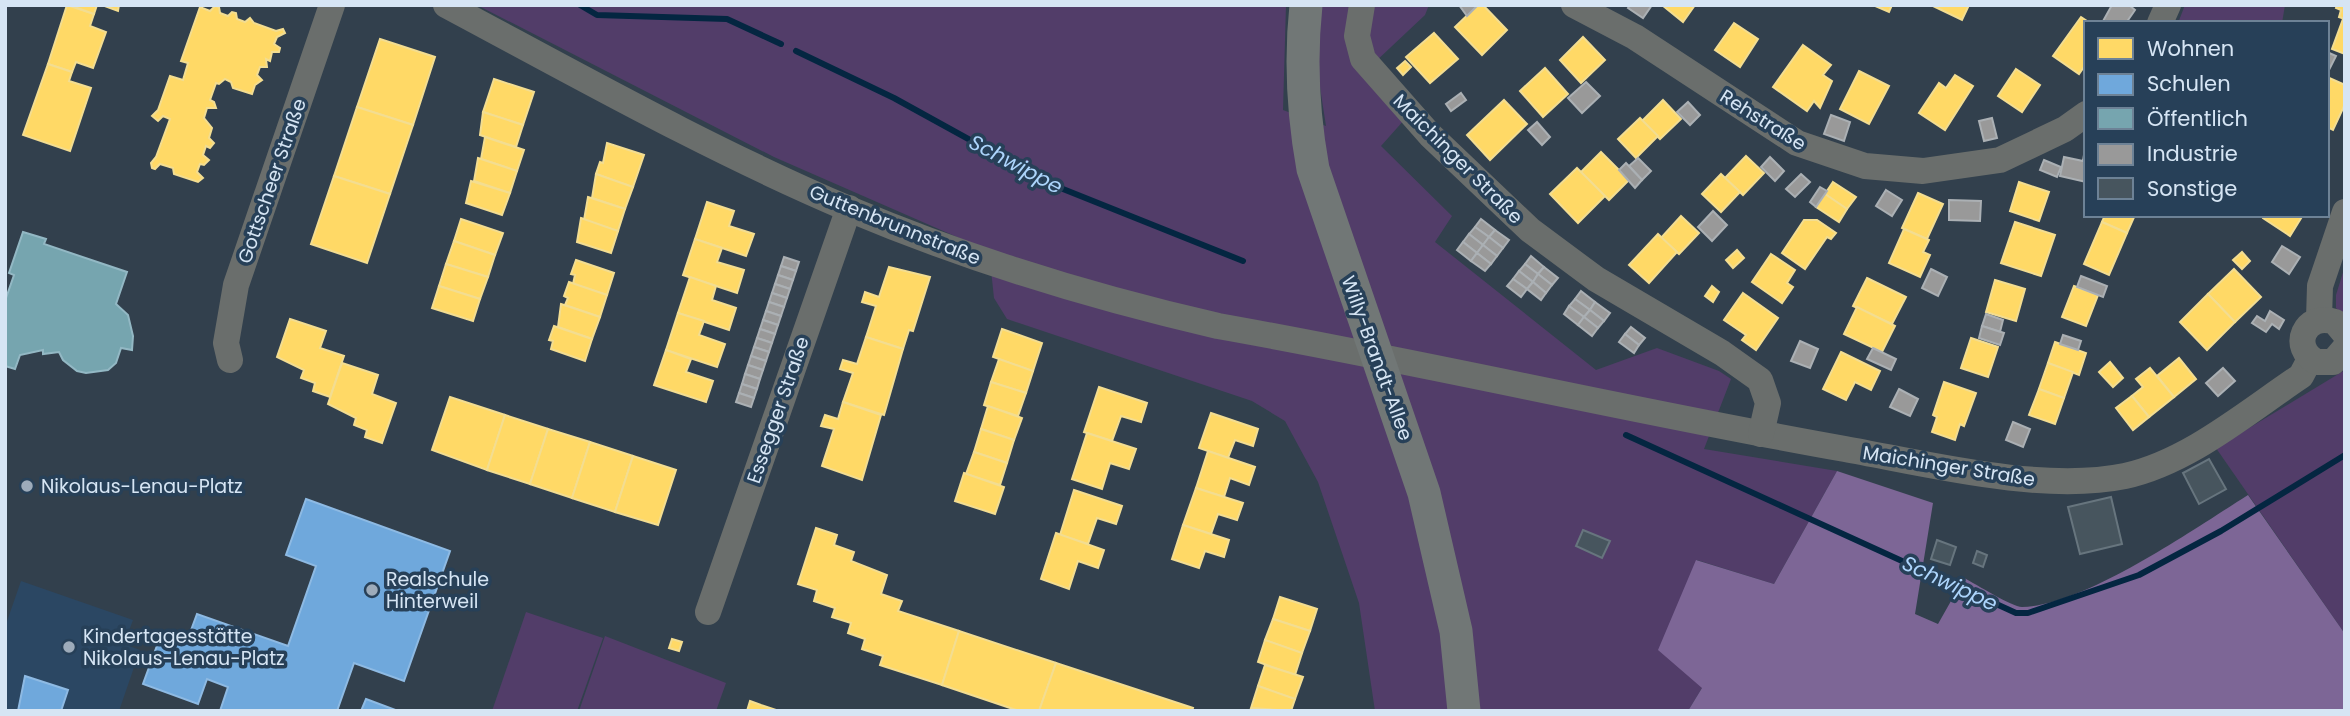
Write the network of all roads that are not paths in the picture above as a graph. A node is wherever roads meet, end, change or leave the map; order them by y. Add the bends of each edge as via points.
1 (332, 5) edge
2 (446, 5) edge
3 (1306, 5) edge
4 (1362, 5) edge
5 (1574, 5) edge
6 (2168, 5) edge
7 (2161, 21) edge
8 (2084, 115) edge
9 (849, 208) junction
10 (2345, 212) edge
11 (2319, 319) junction
12 (2345, 334) edge
13 (2345, 348) edge
14 (1377, 357) junction
15 (2310, 359) junction
16 (230, 360) dead end
17 (1761, 434) junction
18 (708, 612) dead end
19 (1464, 711) edge

1 - 16 street, Gottscheer Straße via 236,285 226,343
2 - 9 street, Guttenbrunnstraße via 712,146
3 - 14 main road, Willy-Brandt-Allee via 1302,75 1312,169
4 - 17 street, Maichinger Straße via 1357,36 1363,59 1430,135 1517,220 1596,279 1760,380 1768,403
5 - 8 street, Rehstraße via 1635,37 1797,143 1866,166 1923,171 2000,160
6 - 7 street
9 - 14 street, Guttenbrunnstraße via 984,261 1143,309
9 - 18 street, Essegger Straße
10 - 11 street via 2320,286
11 - 12 street via 2335,322
11 - 15 street via 2307,326 2301,340
13 - 15 street via 2333,362
14 - 17 street, Maichinger Straße
14 - 19 main road, Willy-Brandt-Allee via 1424,493 1456,631
15 - 17 street, Maichinger Straße via 2301,376 2180,455 2116,477 2025,480

